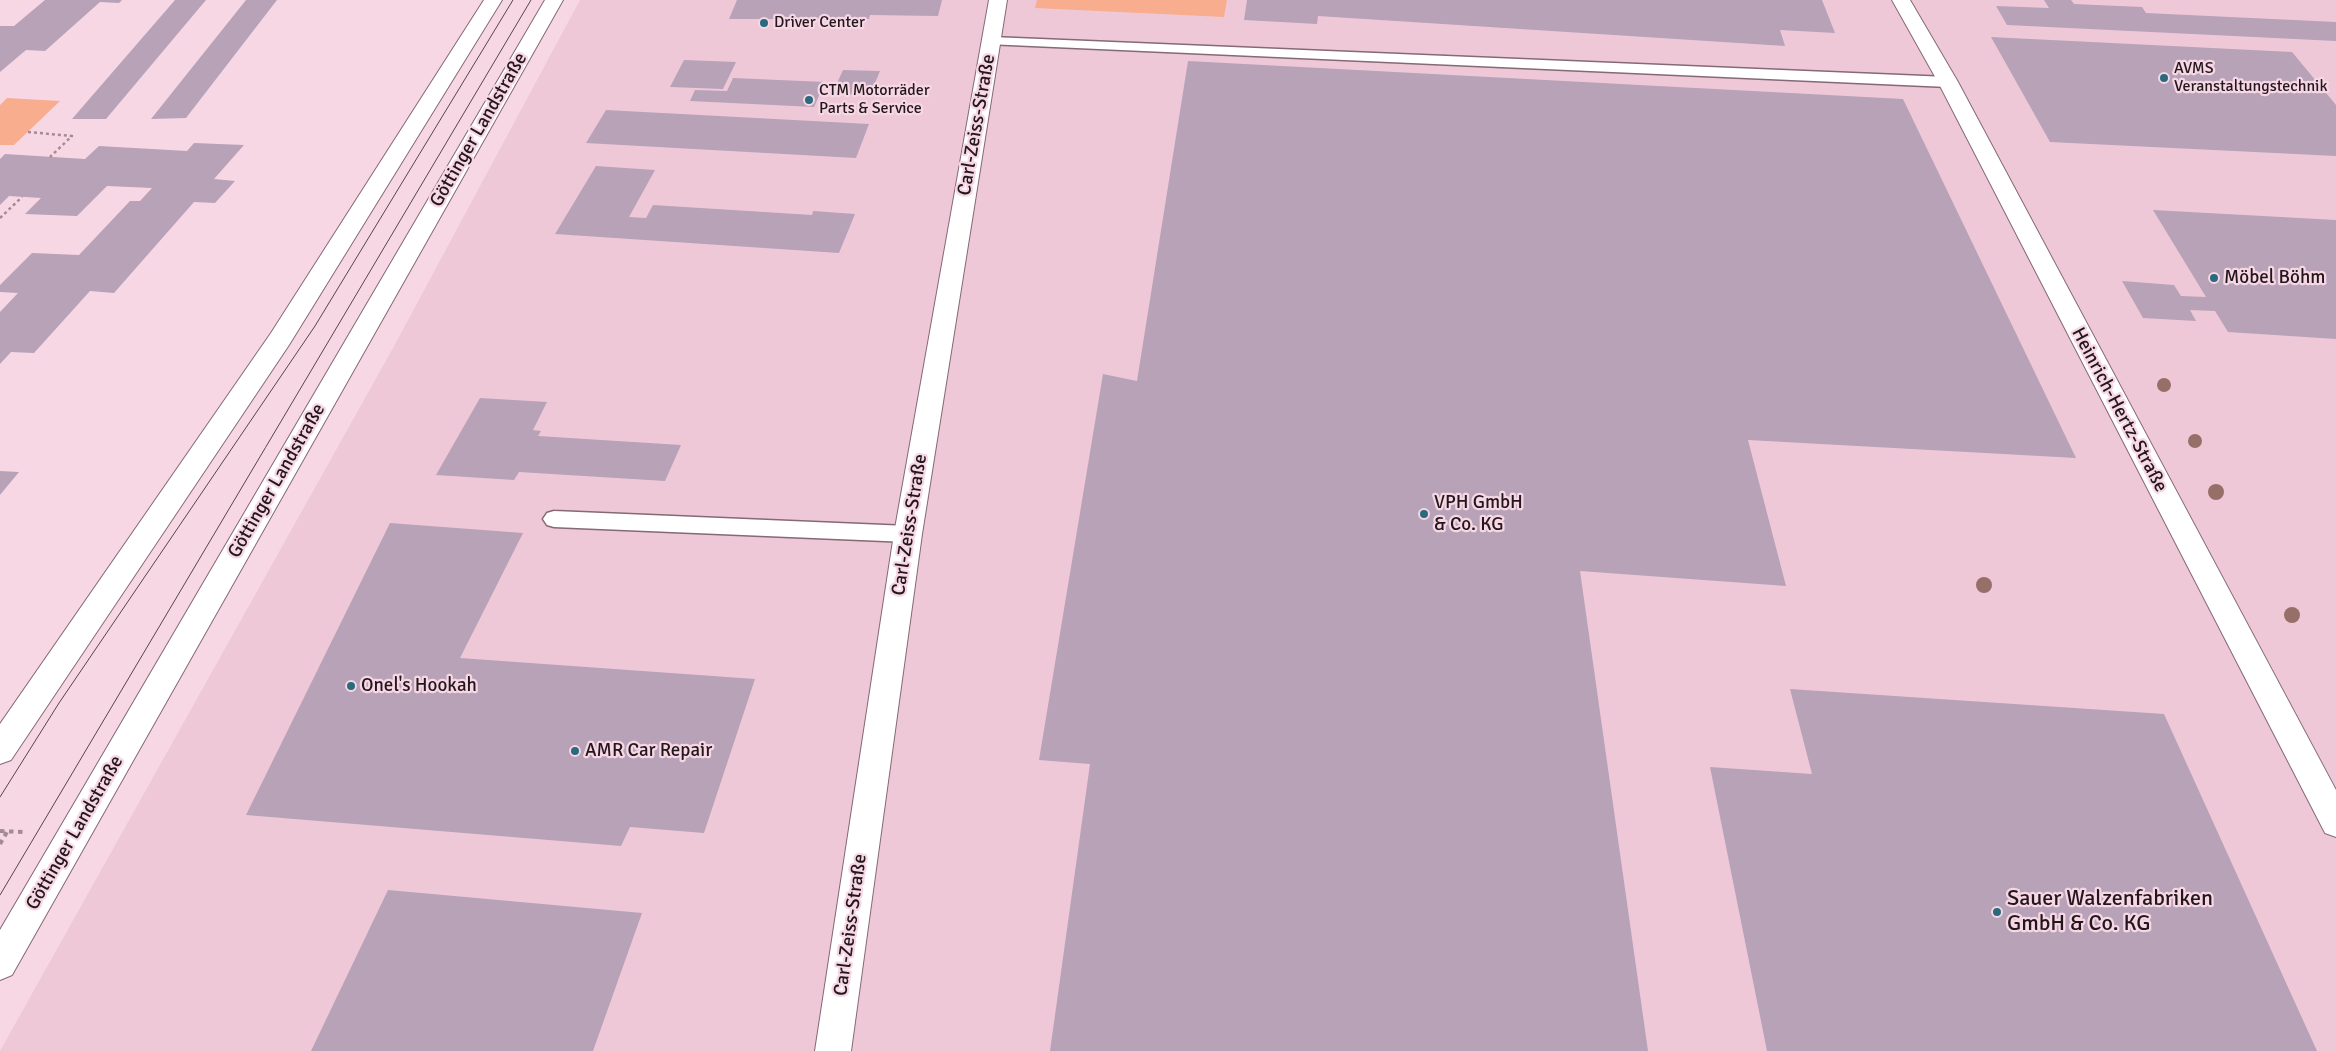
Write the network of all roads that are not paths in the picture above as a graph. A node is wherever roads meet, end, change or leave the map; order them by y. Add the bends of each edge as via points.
1 (493, 0) edge
2 (554, 0) edge
3 (998, 0) edge
4 (1901, 0) edge
5 (992, 41) junction
6 (1948, 82) junction
7 (554, 519) dead end
8 (908, 534) junction
9 (0, 750) edge
10 (2336, 822) edge
11 (0, 963) edge
12 (833, 1051) edge

1 - 9 street via 280,339
2 - 11 street, Göttinger Landstraße
3 - 5 street, Carl-Zeiss-Straße
4 - 6 street, Heinrich-Hertz-Straße
5 - 6 lane
5 - 8 street, Carl-Zeiss-Straße
6 - 10 street, Heinrich-Hertz-Straße
7 - 8 lane
8 - 12 street, Carl-Zeiss-Straße

